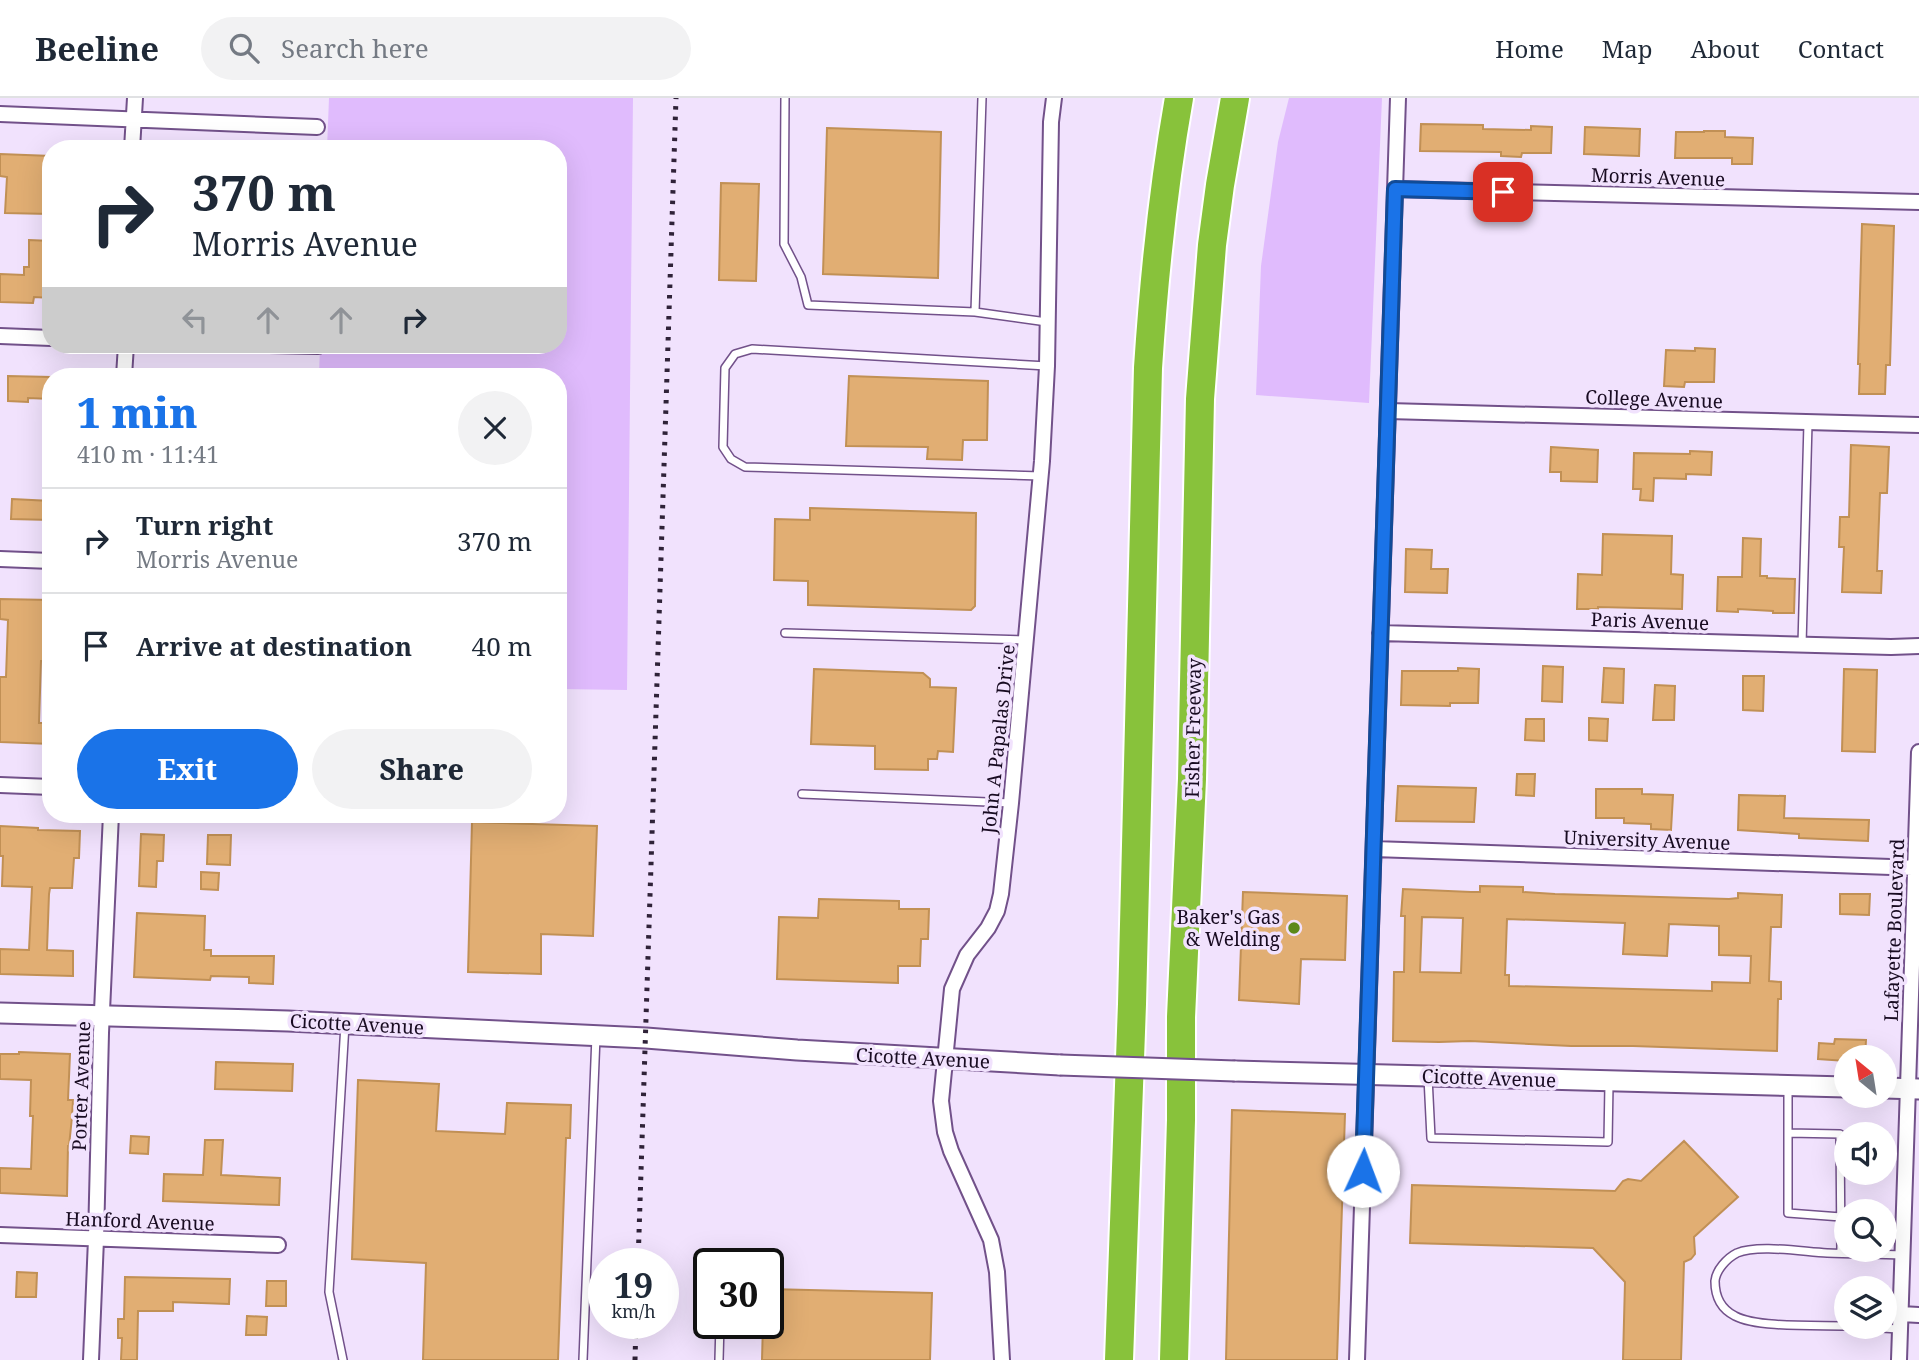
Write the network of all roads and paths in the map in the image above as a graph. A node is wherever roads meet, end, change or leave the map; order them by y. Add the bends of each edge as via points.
1 (135, 98) edge
2 (785, 98) edge
3 (982, 98) edge
4 (1054, 98) edge
5 (1179, 98) edge
6 (1235, 98) edge
7 (1398, 98) edge
8 (0, 114) edge
9 (134, 120) junction
10 (317, 127) dead end
11 (133, 140) edge
12 (1395, 189) junction
13 (1919, 202) edge
14 (975, 312) junction
15 (1048, 322) junction
16 (0, 336) edge
17 (42, 338) edge
18 (1047, 366) junction
19 (1388, 411) junction
20 (1808, 423) junction
21 (1919, 425) edge
22 (1041, 476) junction
23 (0, 559) edge
24 (42, 561) edge
25 (785, 633) dead end
26 (1380, 633) junction
27 (1027, 640) junction
28 (1802, 645) junction
29 (1919, 646) edge
30 (1919, 752) edge
31 (0, 785) edge
32 (42, 787) edge
33 (802, 794) dead end
34 (1012, 803) junction
35 (110, 823) edge
36 (1374, 849) junction
37 (1917, 868) edge
38 (0, 1013) edge
39 (102, 1015) junction
40 (345, 1024) junction
41 (597, 1035) junction
42 (945, 1059) junction
43 (1366, 1073) junction
44 (1428, 1076) junction
45 (1610, 1081) junction
46 (1788, 1086) junction
47 (1834, 1087) edge
48 (1914, 1089) edge
49 (1788, 1133) junction
50 (1841, 1199) edge
51 (1834, 1216) edge
52 (0, 1235) edge
53 (96, 1239) junction
54 (278, 1245) dead end
55 (1834, 1253) edge
56 (1897, 1255) edge
57 (1903, 1255) junction
58 (1919, 1315) edge
59 (1897, 1322) edge
60 (1901, 1322) junction
61 (1834, 1326) edge
62 (720, 1339) edge
63 (91, 1360) edge
64 (343, 1360) edge
65 (583, 1360) edge
66 (719, 1360) edge
67 (1002, 1360) edge
68 (1119, 1360) edge
69 (1174, 1360) edge
70 (1357, 1360) edge
71 (1899, 1360) edge

1 - 9 street
2 - 14 lane via 784,244 801,277 808,304
3 - 14 lane
4 - 15 street, John A Papalas Drive
5 - 68 highway via 1164,188 1148,368
6 - 69 highway, Fisher Freeway via 1212,245 1200,399
7 - 12 street
8 - 9 street
9 - 10 street
9 - 11 street
12 - 13 street, Morris Avenue
12 - 19 street
14 - 15 lane
15 - 18 street, John A Papalas Drive
16 - 17 street
18 - 22 street, John A Papalas Drive
18 - 22 lane via 752,349 735,354 725,368 723,447 745,467
19 - 20 street, College Avenue
19 - 26 street
20 - 21 street, College Avenue
20 - 28 lane
22 - 27 street, John A Papalas Drive
23 - 24 street
25 - 27 lane
26 - 28 street, Paris Avenue
26 - 36 street
27 - 34 street, John A Papalas Drive
28 - 29 street, Paris Avenue
30 - 37 street, Lafayette Boulevard
31 - 32 street
33 - 34 lane
34 - 42 street, John A Papalas Drive via 997,911 952,989
35 - 39 street, Porter Avenue
36 - 37 street, University Avenue
36 - 43 street
37 - 48 street, Lafayette Boulevard
38 - 39 street, Cicotte Avenue
39 - 40 street, Cicotte Avenue
39 - 53 street, Porter Avenue
40 - 41 street, Cicotte Avenue
40 - 64 lane via 329,1292
41 - 42 street, Cicotte Avenue
41 - 65 lane
42 - 43 street, Cicotte Avenue, bridge
42 - 67 street, John A Papalas Drive via 944,1132 991,1240
43 - 44 street, Cicotte Avenue
43 - 70 street
44 - 45 street, Cicotte Avenue
44 - 45 lane via 1432,1138 1608,1142
45 - 46 street, Cicotte Avenue
46 - 47 street, Cicotte Avenue
46 - 49 lane
48 - 57 street, Lafayette Boulevard
49 - 50 lane via 1840,1134
49 - 51 lane via 1788,1213
52 - 53 street, Hanford Avenue
53 - 54 street, Hanford Avenue
53 - 63 street, Porter Avenue
55 - 61 lane via 1754,1248 1736,1254 1715,1275 1720,1304 1734,1316 1756,1323
56 - 57 lane
57 - 60 street, Lafayette Boulevard
58 - 60 street
59 - 60 lane
60 - 71 street, Lafayette Boulevard
62 - 66 lane

